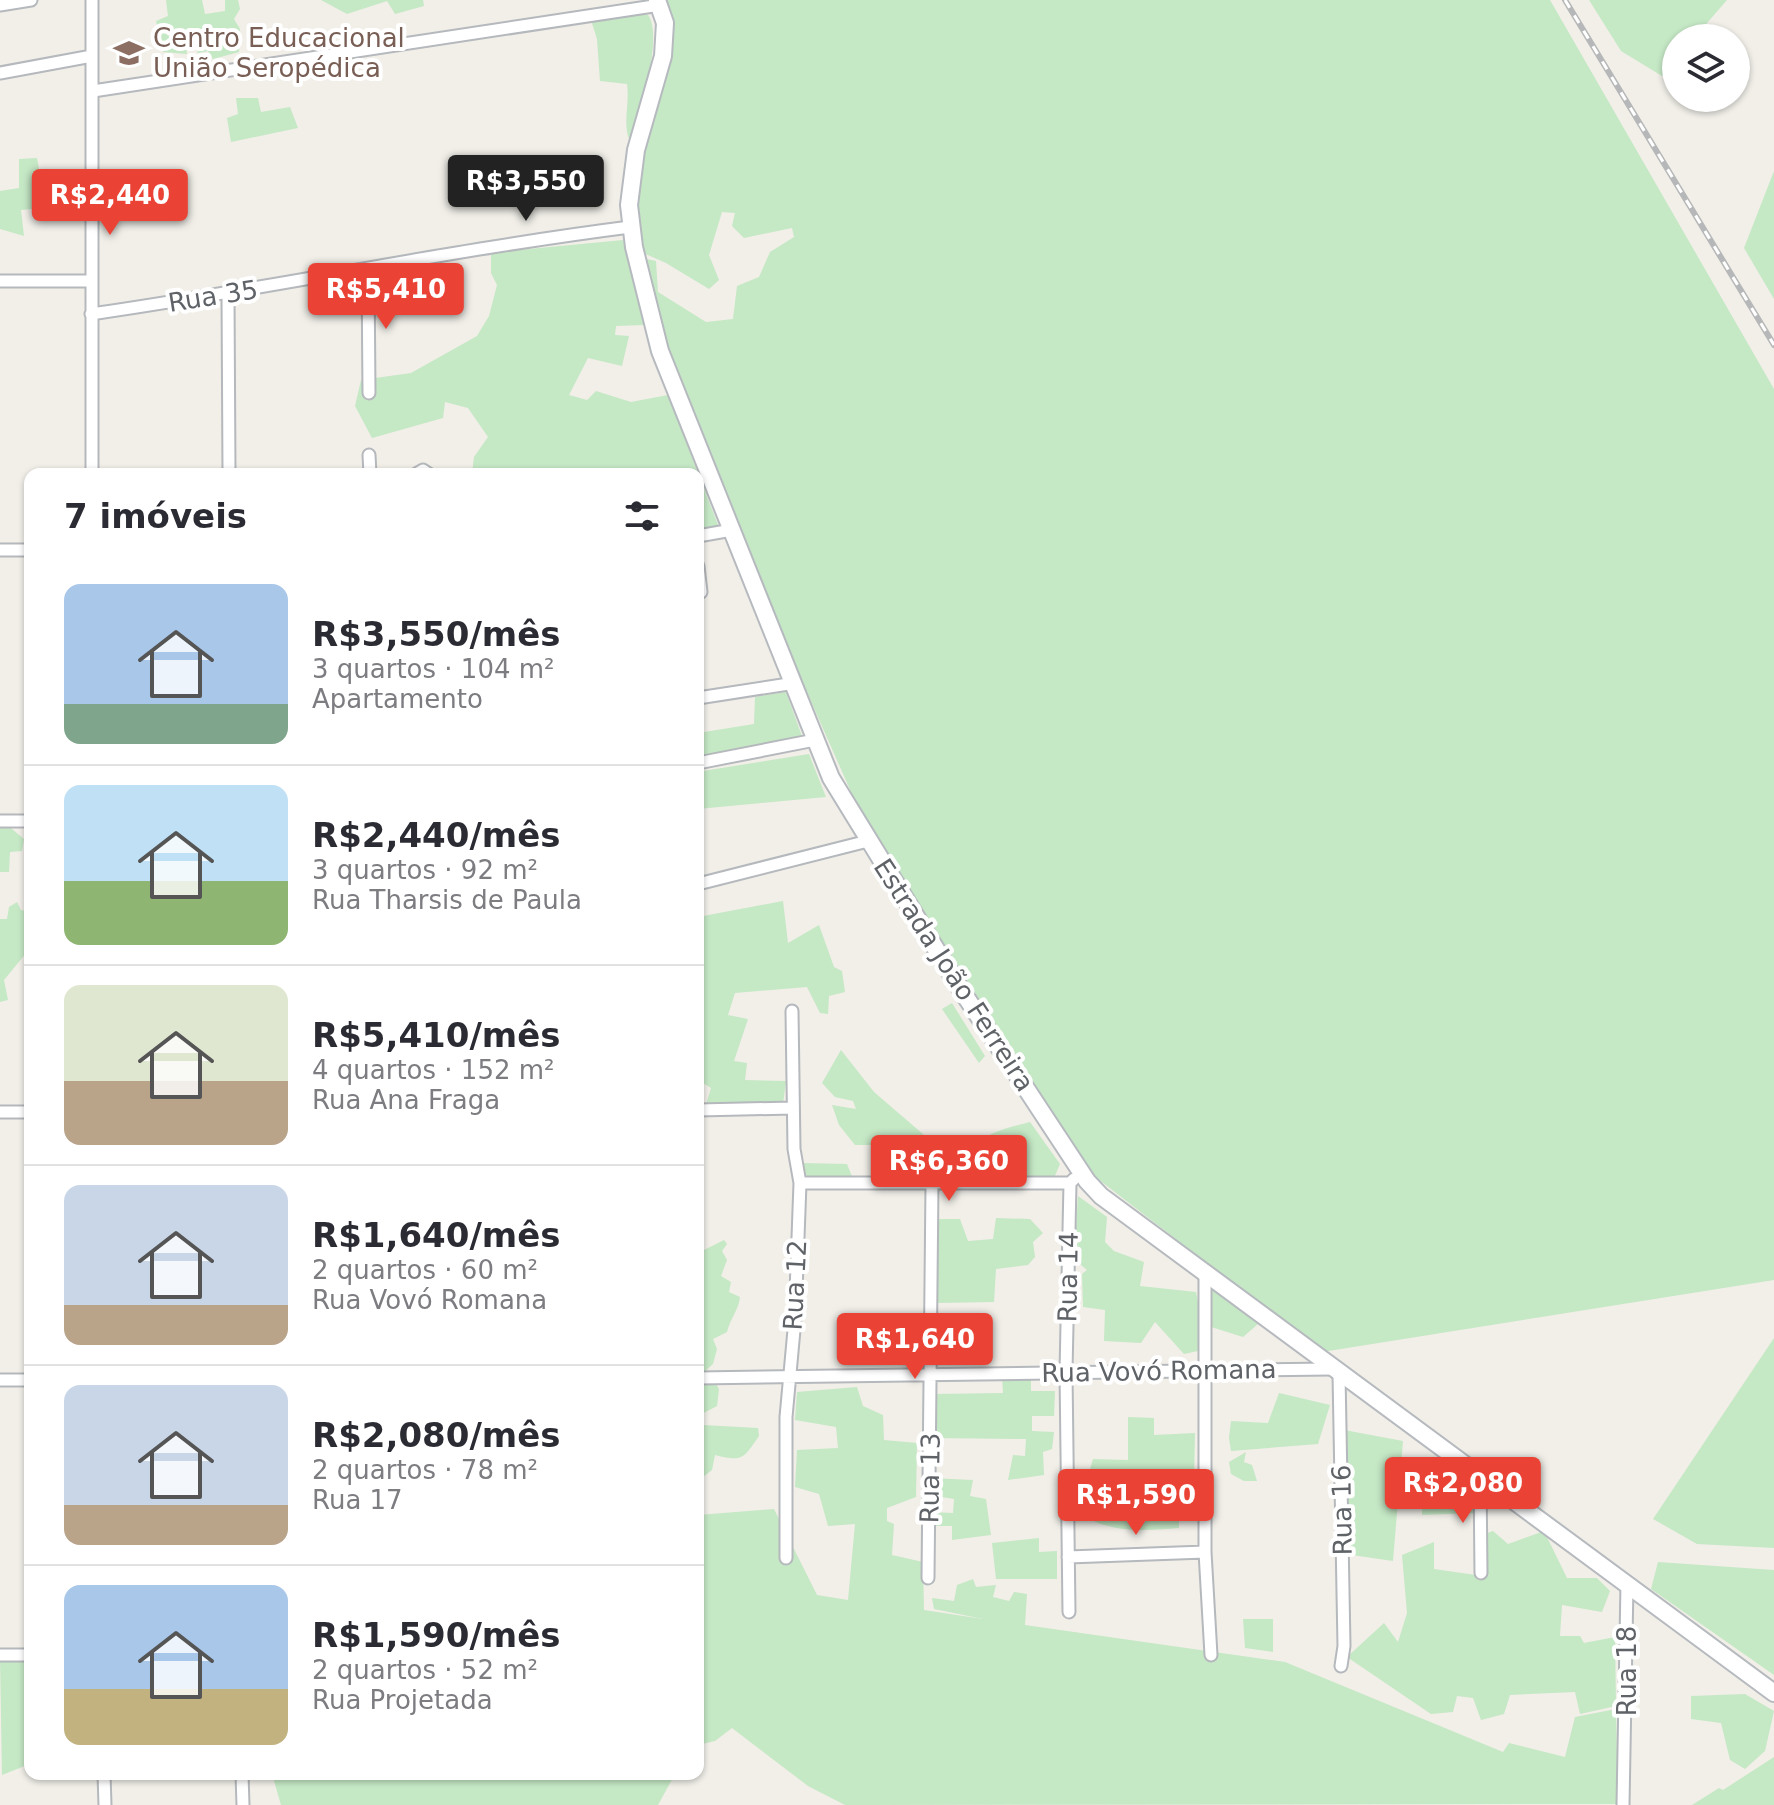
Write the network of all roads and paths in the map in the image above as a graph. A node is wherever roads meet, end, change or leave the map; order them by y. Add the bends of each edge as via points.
1 (31, 0) edge
2 (92, 0) edge
3 (658, 3) edge
4 (0, 5) edge
5 (92, 56) junction
6 (0, 73) edge
7 (93, 91) junction
8 (630, 227) junction
9 (368, 270) junction
10 (0, 281) edge
11 (90, 281) junction
12 (228, 294) junction
13 (91, 314) junction
14 (369, 393) dead end
15 (369, 455) dead end
16 (92, 468) edge
17 (229, 468) edge
18 (370, 468) edge
19 (732, 530) junction
20 (704, 535) edge
21 (0, 550) edge
22 (24, 550) edge
23 (795, 683) junction
24 (704, 697) edge
25 (815, 740) junction
26 (704, 762) edge
27 (0, 821) edge
28 (24, 821) edge
29 (868, 841) junction
30 (704, 882) edge
31 (792, 1011) dead end
32 (792, 1108) junction
33 (704, 1110) edge
34 (0, 1112) edge
35 (24, 1112) edge
36 (1076, 1178) junction
37 (800, 1183) junction
38 (932, 1185) junction
39 (1205, 1273) junction
40 (1204, 1371) junction
41 (1335, 1371) junction
42 (1066, 1372) junction
43 (932, 1375) junction
44 (704, 1378) edge
45 (788, 1379) junction
46 (0, 1380) edge
47 (24, 1380) edge
48 (1480, 1476) junction
49 (1205, 1552) junction
50 (1068, 1557) junction
51 (786, 1558) dead end
52 (1481, 1573) dead end
53 (928, 1578) dead end
54 (1627, 1584) junction
55 (1069, 1612) dead end
56 (0, 1655) edge
57 (24, 1655) edge
58 (1211, 1655) dead end
59 (1341, 1666) dead end
60 (1774, 1693) edge
61 (104, 1780) edge
62 (242, 1780) edge
63 (105, 1805) edge
64 (243, 1805) edge
65 (1623, 1805) edge

1 - 4 street
2 - 5 street
3 - 7 street
3 - 8 street, Estrada João Ferreira via 665,23 664,49 633,167
5 - 6 street
5 - 7 street
7 - 11 street
8 - 9 street, Rua 35
8 - 19 street, Estrada João Ferreira via 660,351
9 - 12 street, Rua 35
9 - 14 street
10 - 11 street
11 - 13 street
12 - 13 street, Rua 35
12 - 17 street
13 - 16 street
15 - 18 street
19 - 20 street
19 - 23 street, Estrada João Ferreira
21 - 22 street
23 - 24 street
23 - 25 street, Estrada João Ferreira
25 - 26 street
25 - 29 street, Estrada João Ferreira
27 - 28 street
29 - 30 street
29 - 36 street, Estrada João Ferreira
31 - 32 street, Rua 12
32 - 33 street
32 - 37 street, Rua 12
34 - 35 street
36 - 38 street
36 - 39 street, Estrada João Ferreira
36 - 42 street, Rua 14
37 - 38 street
37 - 45 street, Rua 12
38 - 43 street, Rua 13
39 - 40 street
39 - 41 street, Estrada João Ferreira
40 - 41 street, Rua Vovó Romana
40 - 42 street, Rua Vovó Romana
40 - 49 street
41 - 48 street, Estrada João Ferreira
41 - 59 street, Rua 16
42 - 43 street, Rua Vovó Romana
42 - 50 street, Rua 14
43 - 45 street, Rua Vovó Romana
43 - 53 street, Rua 13
44 - 45 street, Rua Vovó Romana
45 - 51 street, Rua 12
46 - 47 street
48 - 52 street
48 - 54 street, Estrada João Ferreira
49 - 50 street
49 - 58 street
50 - 55 street, Rua 14
54 - 60 street, Estrada João Ferreira
54 - 65 street, Rua 18
56 - 57 street
61 - 63 street
62 - 64 street

